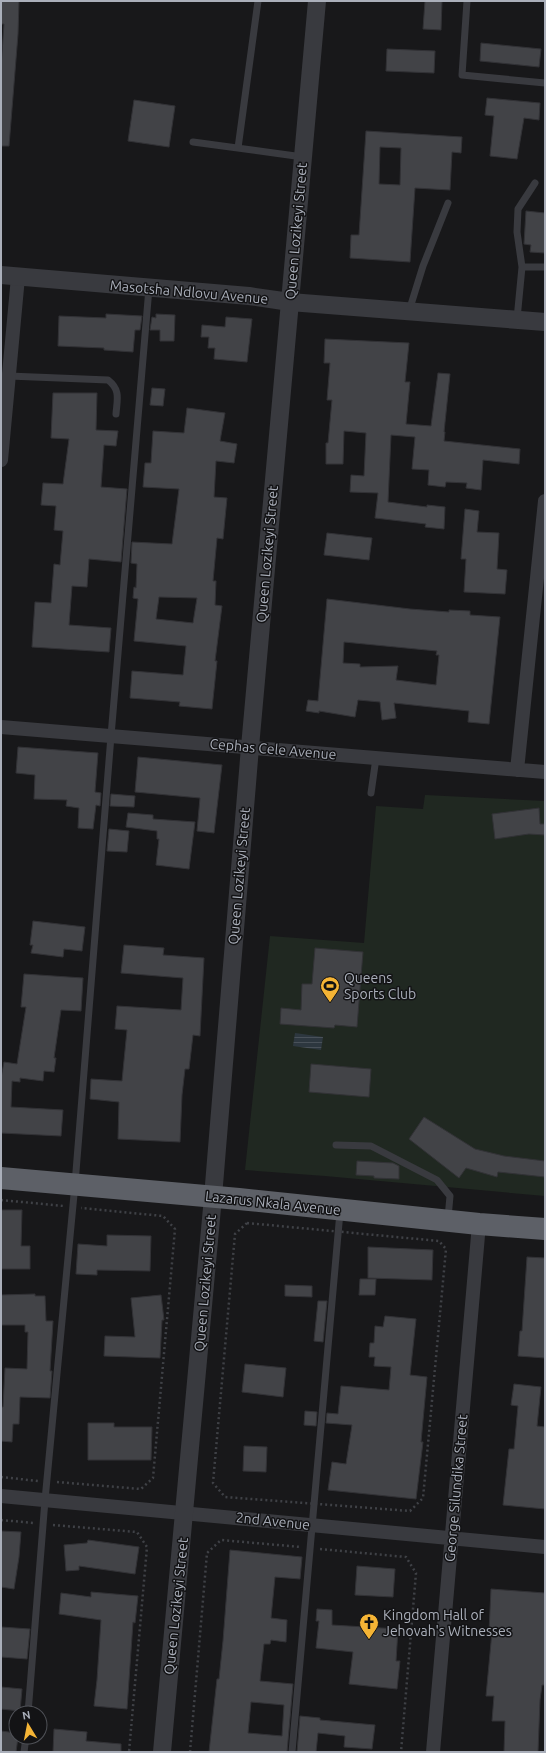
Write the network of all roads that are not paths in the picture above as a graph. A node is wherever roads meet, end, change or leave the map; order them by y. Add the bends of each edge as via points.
1 (258, 1) edge
2 (317, 1) edge
3 (467, 1) edge
4 (545, 83) edge
5 (192, 142) dead end
6 (238, 148) junction
7 (303, 156) junction
8 (535, 183) dead end
9 (448, 203) dead end
10 (522, 267) junction
11 (545, 267) edge
12 (10, 276) edge
13 (149, 288) junction
14 (290, 302) junction
15 (408, 311) junction
16 (516, 320) junction
17 (545, 322) edge
18 (9, 376) junction
19 (116, 414) dead end
20 (1, 460) edge
21 (545, 502) edge
22 (1, 727) edge
23 (111, 736) junction
24 (250, 747) junction
25 (376, 758) junction
26 (517, 770) junction
27 (545, 772) edge
28 (371, 793) dead end
29 (336, 1144) dead end
30 (1, 1178) edge
31 (76, 1184) junction
32 (213, 1197) junction
33 (341, 1210) junction
34 (447, 1221) junction
35 (479, 1224) junction
36 (545, 1229) edge
37 (1, 1496) edge
38 (45, 1500) junction
39 (185, 1512) junction
40 (313, 1524) junction
41 (452, 1538) junction
42 (545, 1547) edge
43 (29, 1705) edge
44 (162, 1752) edge
45 (292, 1752) edge
46 (433, 1752) edge

1 - 6 lane
2 - 7 street, Queen Lozikeyi Street
3 - 4 lane via 462,75
5 - 6 lane
6 - 7 lane
7 - 14 street, Queen Lozikeyi Street
8 - 10 lane via 518,209 517,232
9 - 15 lane
10 - 11 lane
10 - 16 lane
12 - 13 street, Masotsha Ndlovu Avenue
12 - 18 street
13 - 14 street, Masotsha Ndlovu Avenue
13 - 23 lane
14 - 15 street, Masotsha Ndlovu Avenue
14 - 24 street, Queen Lozikeyi Street
15 - 16 street, Masotsha Ndlovu Avenue
16 - 17 street, Masotsha Ndlovu Avenue
18 - 19 lane via 108,380 118,390
18 - 20 street
21 - 26 street
22 - 23 street, Cephas Cele Avenue
23 - 24 street, Cephas Cele Avenue
23 - 31 lane
24 - 25 street, Cephas Cele Avenue
24 - 32 street, Queen Lozikeyi Street
25 - 26 street, Cephas Cele Avenue
25 - 28 lane
26 - 27 street, Cephas Cele Avenue
29 - 34 lane via 371,1146 437,1180 450,1196
30 - 31 highway, Lazarus Nkala Avenue
31 - 32 highway, Lazarus Nkala Avenue
31 - 38 lane
32 - 33 highway, Lazarus Nkala Avenue
32 - 39 street, Queen Lozikeyi Street
33 - 34 highway, Lazarus Nkala Avenue
33 - 40 lane
34 - 35 highway, Lazarus Nkala Avenue
35 - 36 highway, Lazarus Nkala Avenue
35 - 41 street, George Silundika Street
37 - 38 street, 2nd Avenue
38 - 39 street, 2nd Avenue
38 - 43 lane
39 - 40 street, 2nd Avenue
39 - 44 street, Queen Lozikeyi Street
40 - 41 street, 2nd Avenue
40 - 45 lane
41 - 42 street, 2nd Avenue
41 - 46 street, George Silundika Street

